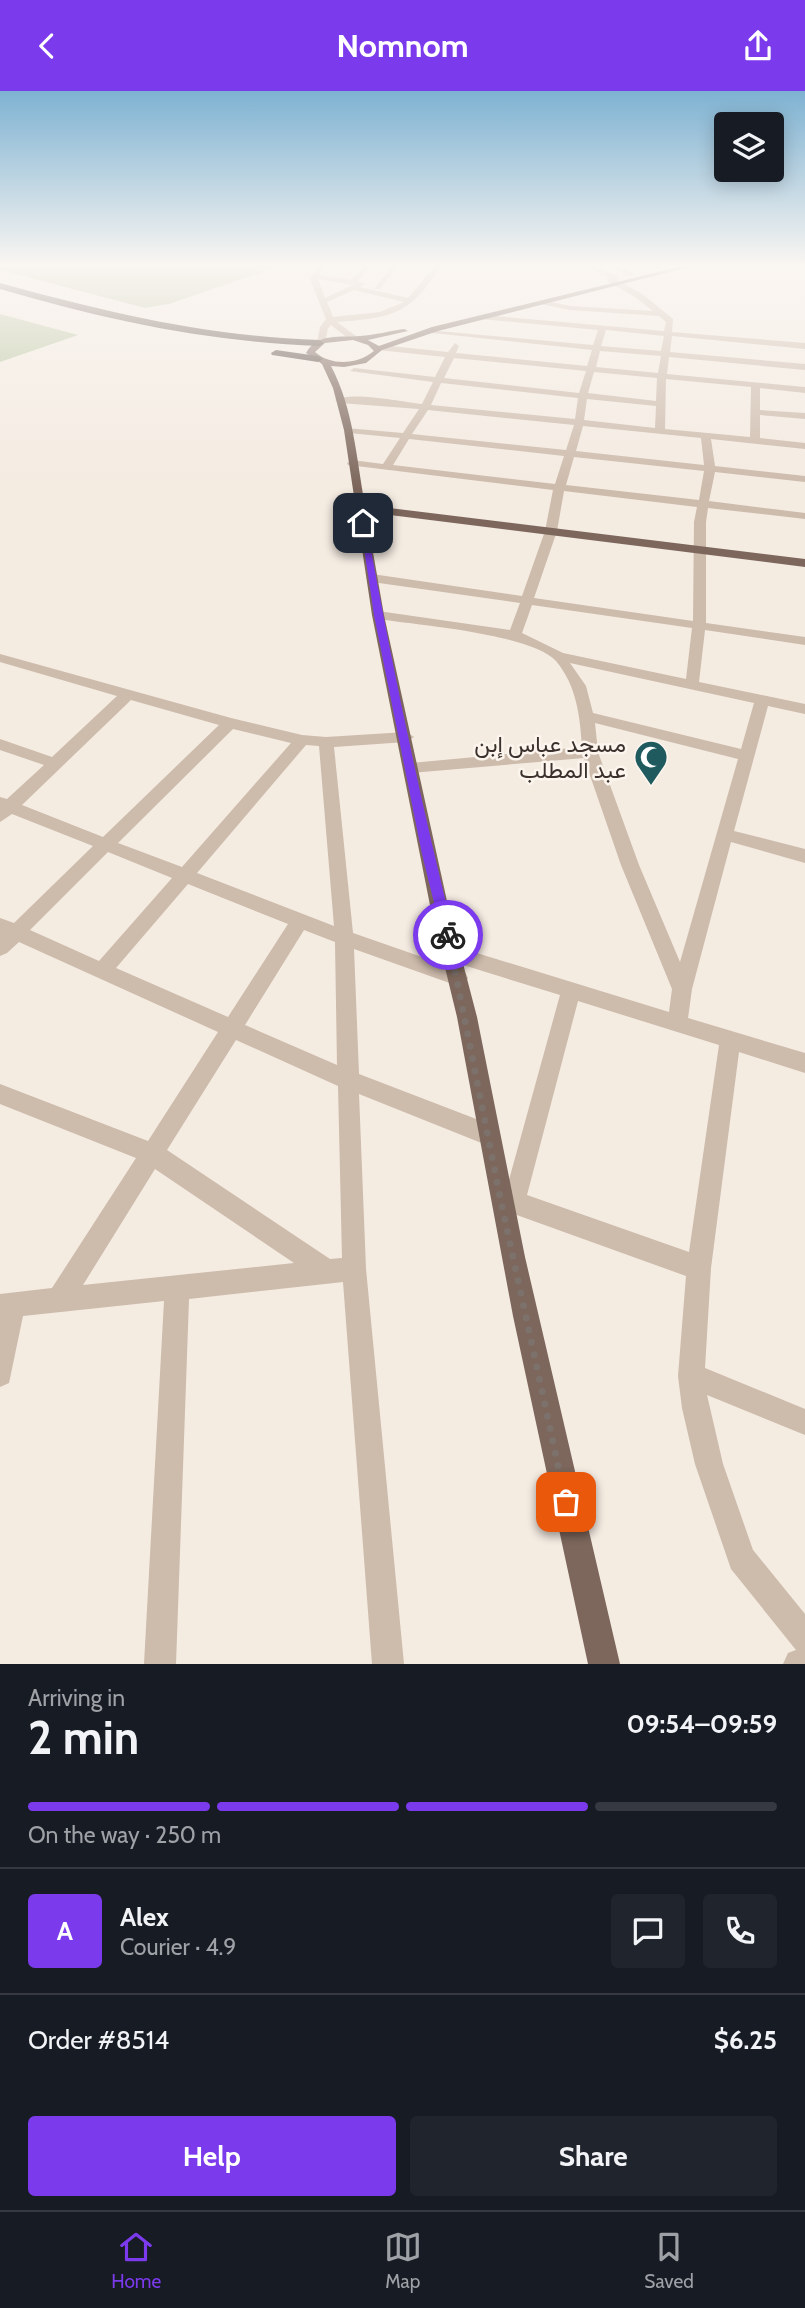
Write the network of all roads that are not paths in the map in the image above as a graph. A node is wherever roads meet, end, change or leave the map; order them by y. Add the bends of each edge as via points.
1 (183, 339) edge
2 (238, 339) edge
3 (350, 339) edge
4 (357, 339) edge
5 (405, 339) edge
6 (455, 339) edge
7 (510, 339) edge
8 (599, 339) edge
9 (667, 339) edge
10 (723, 339) edge
11 (320, 342) junction
12 (805, 346) edge
13 (380, 348) junction
14 (596, 348) junction
15 (665, 354) junction
16 (452, 356) junction
17 (321, 361) junction
18 (363, 361) junction
19 (388, 362) junction
20 (805, 367) edge
21 (591, 369) junction
22 (354, 371) junction
23 (662, 375) junction
24 (438, 380) junction
25 (373, 383) dead end
26 (756, 385) junction
27 (805, 390) edge
28 (351, 395) junction
29 (583, 395) junction
30 (660, 404) junction
31 (425, 407) junction
32 (756, 412) junction
33 (805, 416) edge
34 (579, 424) junction
35 (349, 430) junction
36 (660, 432) junction
37 (407, 436) junction
38 (706, 437) junction
39 (755, 441) junction
40 (805, 446) edge
41 (569, 453) junction
42 (352, 463) junction
43 (386, 467) junction
44 (710, 470) junction
45 (805, 479) edge
46 (559, 489) junction
47 (704, 503) junction
48 (360, 508) junction
49 (805, 516) edge
50 (551, 531) junction
51 (698, 549) junction
52 (805, 563) edge
53 (372, 578) junction
54 (526, 599) junction
55 (378, 615) junction
56 (699, 625) junction
57 (515, 635) junction
58 (805, 641) edge
59 (559, 656) junction
60 (0, 658) edge
61 (692, 685) junction
62 (129, 693) junction
63 (762, 700) junction
64 (805, 709) edge
65 (587, 716) junction
66 (229, 723) junction
67 (406, 737) junction
68 (302, 740) junction
69 (326, 742) junction
70 (0, 744) edge
71 (590, 751) junction
72 (746, 755) junction
73 (56, 764) junction
74 (411, 768) junction
75 (3, 808) edge
76 (724, 834) junction
77 (106, 843) junction
78 (805, 856) edge
79 (184, 874) junction
80 (300, 921) junction
81 (8, 929) edge
82 (344, 938) junction
83 (0, 948) edge
84 (454, 954) junction
85 (103, 970) junction
86 (458, 978) junction
87 (682, 989) junction
88 (571, 991) junction
89 (677, 1021) junction
90 (233, 1028) junction
91 (730, 1039) junction
92 (805, 1063) edge
93 (348, 1080) junction
94 (1, 1096) edge
95 (489, 1135) junction
96 (151, 1153) junction
97 (507, 1199) junction
98 (699, 1268) junction
99 (354, 1269) junction
100 (325, 1270) junction
101 (177, 1286) junction
102 (59, 1300) junction
103 (6, 1305) edge
104 (0, 1374) edge
105 (691, 1376) junction
106 (805, 1422) edge
107 (805, 1638) edge
108 (805, 1663) edge
109 (160, 1664) edge
110 (388, 1664) edge
111 (604, 1664) edge
112 (799, 1664) edge

1 - 17 highway
2 - 11 highway
3 - 11 main road
4 - 13 main road
5 - 13 main road
6 - 16 street
7 - 14 street
8 - 14 street
9 - 15 street
10 - 12 street
11 - 17 main road via 310,353
13 - 18 main road via 376,356
13 - 19 street
14 - 15 street
14 - 21 street
15 - 20 street
15 - 23 street
16 - 19 street
16 - 21 street
16 - 24 street
17 - 18 main road
17 - 28 main road
18 - 22 main road
19 - 22 street
19 - 24 street
19 - 25 street
21 - 23 street
21 - 29 street
22 - 28 main road
23 - 26 street
23 - 30 street
24 - 29 street
24 - 31 street
26 - 27 street
26 - 32 street
28 - 31 street
28 - 35 main road
29 - 30 street
29 - 34 street
30 - 36 street
31 - 34 street
31 - 37 street
32 - 33 street
32 - 39 street
34 - 36 street
34 - 41 street
35 - 37 street
35 - 42 main road
36 - 38 street
37 - 41 street
37 - 43 street
38 - 39 street
38 - 44 street
39 - 40 street
41 - 44 street
41 - 46 street
42 - 43 street
42 - 48 main road
43 - 46 street
44 - 45 street
44 - 47 street
46 - 47 street
46 - 50 street
47 - 49 street
47 - 51 street
48 - 50 main road
48 - 53 main road
50 - 51 main road
50 - 54 street
51 - 52 main road
51 - 56 street
53 - 54 street
53 - 55 main road
54 - 56 street
54 - 57 street
55 - 57 street
55 - 67 main road
56 - 58 street
56 - 61 street
57 - 59 street
59 - 61 street
59 - 65 street via 579,687
60 - 62 street
61 - 63 street
62 - 66 street
62 - 73 street
63 - 64 street
63 - 72 street
65 - 71 street
65 - 72 street
66 - 68 street
66 - 77 street
67 - 69 street
67 - 74 main road
68 - 69 street
68 - 79 street
69 - 82 street
70 - 73 street
71 - 74 street
71 - 87 street via 630,865
72 - 76 street
73 - 75 street
74 - 84 main road via 440,910
75 - 77 street
76 - 78 street
76 - 87 street
77 - 79 street
77 - 81 street
79 - 80 street
79 - 85 street
80 - 82 street
80 - 90 street
81 - 83 street
81 - 85 street
82 - 86 street
82 - 93 street
84 - 86 main road
84 - 88 street
85 - 90 street
86 - 95 main road
87 - 89 street
88 - 89 street
88 - 97 street
89 - 91 street
90 - 93 street
90 - 96 street
91 - 92 street
91 - 98 street
93 - 95 street
93 - 99 street
94 - 96 street
95 - 97 main road
96 - 100 street
96 - 102 street
97 - 98 street
97 - 111 main road via 554,1448
98 - 105 street
99 - 100 street
99 - 110 street
100 - 101 street
101 - 102 street
101 - 109 street
102 - 103 street
103 - 104 street
105 - 106 street
105 - 107 street via 709,1464 741,1559
108 - 112 street

